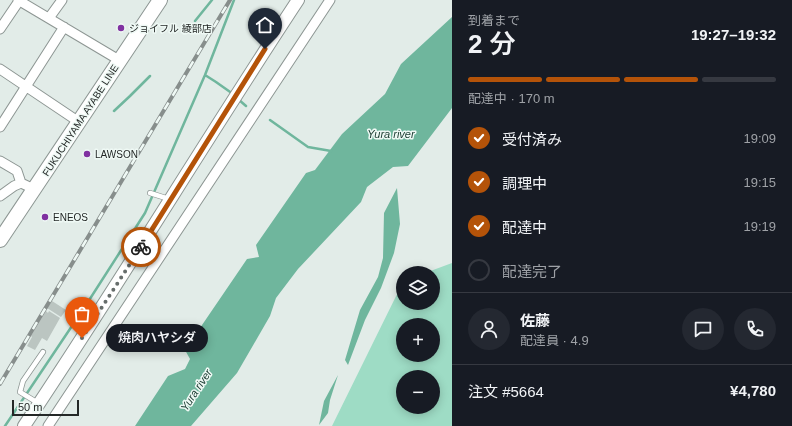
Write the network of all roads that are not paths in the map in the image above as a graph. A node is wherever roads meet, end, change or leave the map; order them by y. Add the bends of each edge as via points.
1 (18, 0) edge
2 (62, 0) edge
3 (298, 0) edge
4 (330, 0) edge
5 (156, 2) edge
6 (49, 18) junction
7 (64, 27) junction
8 (0, 29) edge
9 (119, 60) junction
10 (0, 69) edge
11 (26, 87) junction
12 (79, 122) junction
13 (0, 127) edge
14 (0, 161) edge
15 (28, 186) junction
16 (150, 193) dead end
17 (0, 196) edge
18 (171, 200) junction
19 (0, 240) edge
20 (43, 352) dead end
21 (39, 404) junction
22 (24, 426) edge
23 (48, 426) edge

1 - 6 street
1 - 8 street
2 - 6 street
3 - 18 street
4 - 23 street
5 - 9 main road, FUKUCHIYAMA AYABE LINE
6 - 7 street
7 - 9 street
7 - 11 street
9 - 12 main road, FUKUCHIYAMA AYABE LINE
10 - 11 street
11 - 12 street
11 - 13 street
12 - 15 main road, FUKUCHIYAMA AYABE LINE
14 - 15 street via 17,171
15 - 17 street via 14,186
15 - 19 main road, FUKUCHIYAMA AYABE LINE
16 - 18 lane
18 - 21 street
20 - 21 lane via 22,381 20,392
21 - 22 street

